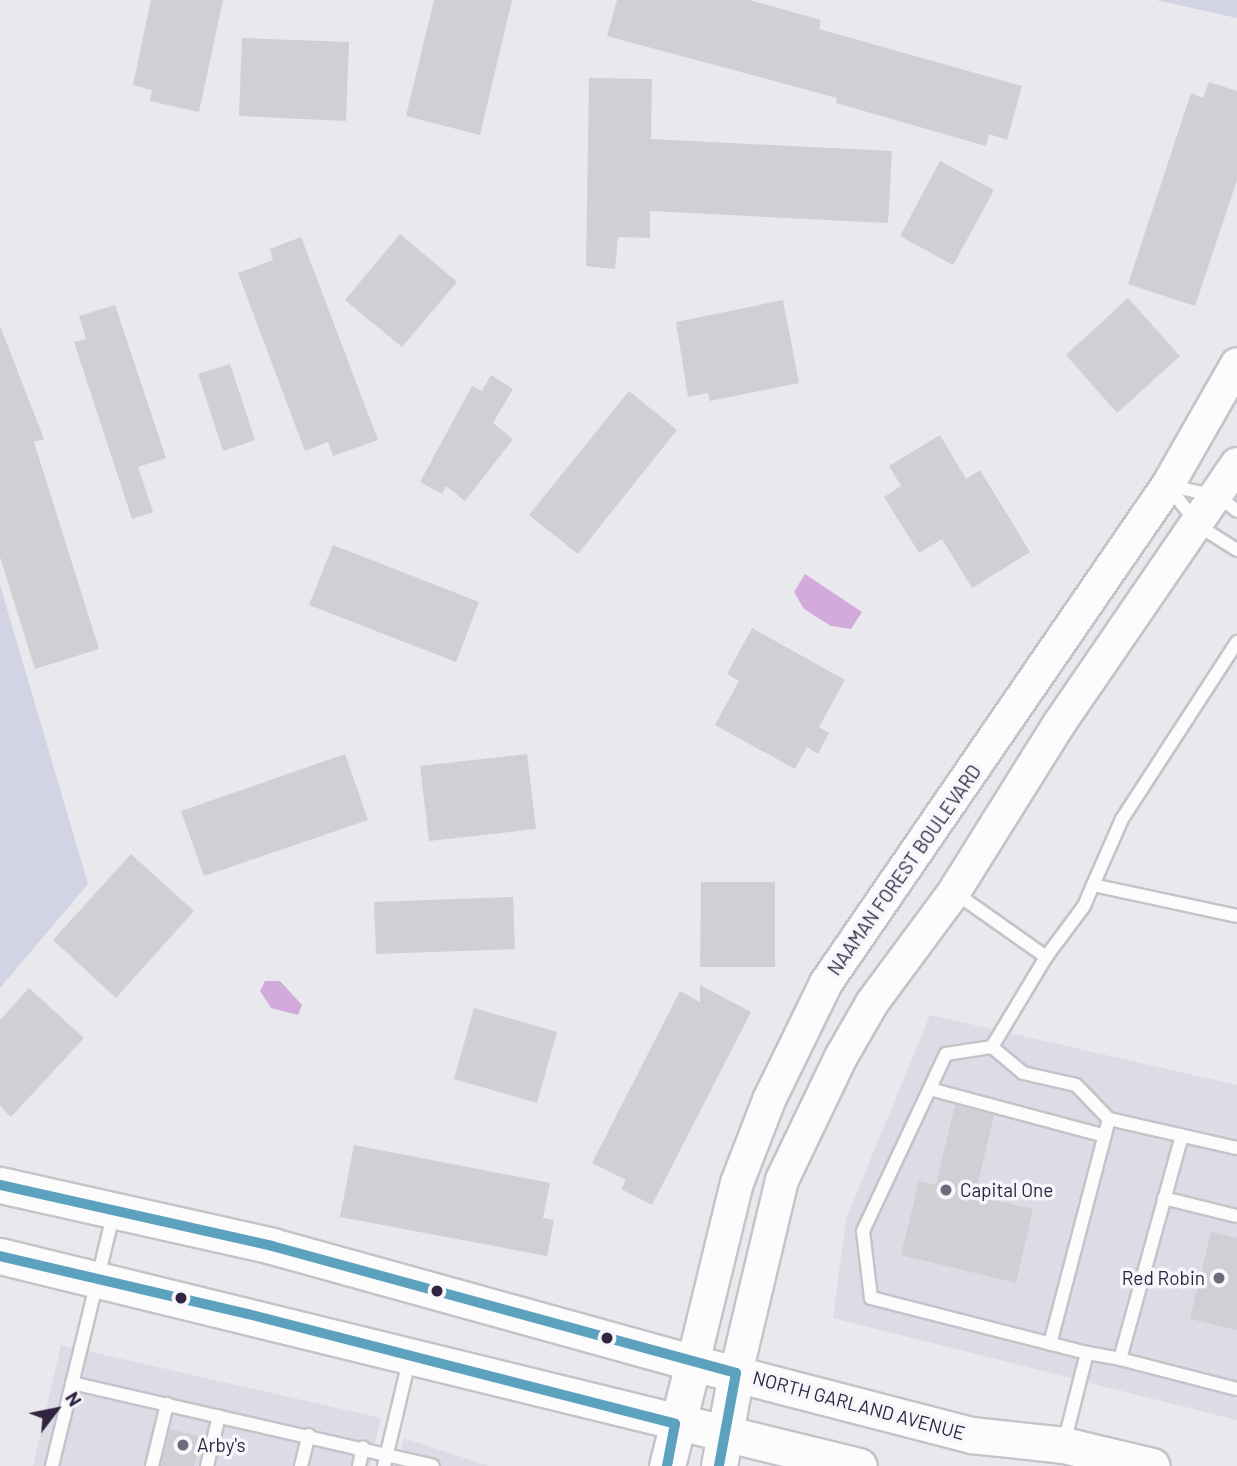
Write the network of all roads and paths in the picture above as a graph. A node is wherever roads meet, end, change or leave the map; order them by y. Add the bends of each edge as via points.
1 (1237, 364) edge
2 (1237, 464) edge
3 (1168, 485) junction
4 (1228, 503) edge
5 (1199, 526) junction
6 (1237, 550) edge
7 (1237, 642) edge
8 (912, 860) junction
9 (1093, 885) junction
10 (954, 892) junction
11 (1237, 916) edge
12 (1046, 957) junction
13 (992, 1047) junction
14 (930, 1088) junction
15 (1109, 1119) junction
16 (1182, 1135) junction
17 (1105, 1136) junction
18 (1237, 1148) edge
19 (0, 1185) edge
20 (1164, 1198) junction
21 (114, 1210) junction
22 (1237, 1216) edge
23 (0, 1256) edge
24 (97, 1278) junction
25 (1050, 1344) junction
26 (1087, 1353) junction
27 (410, 1357) junction
28 (1120, 1359) junction
29 (693, 1363) junction
30 (736, 1373) junction
31 (72, 1383) junction
32 (1237, 1389) edge
33 (167, 1404) junction
34 (219, 1416) junction
35 (675, 1424) junction
36 (728, 1432) junction
37 (309, 1435) junction
38 (1064, 1445) junction
39 (363, 1447) junction
40 (387, 1452) junction
41 (52, 1466) edge
42 (152, 1466) edge
43 (207, 1466) edge
44 (301, 1466) edge
45 (359, 1466) edge
46 (384, 1466) edge
47 (433, 1466) edge
48 (667, 1466) edge
49 (719, 1466) edge
50 (859, 1466) edge
51 (1152, 1466) edge

1 - 3 street, NAAMAN FOREST BOULEVARD
2 - 4 street
3 - 4 lane
3 - 5 lane
3 - 8 street, NAAMAN FOREST BOULEVARD
4 - 5 street
5 - 6 lane
5 - 10 street via 1059,724
7 - 9 lane via 1128,808
8 - 10 street
8 - 29 street, NAAMAN FOREST BOULEVARD via 826,983 769,1100 737,1183
9 - 11 lane
9 - 12 lane via 1084,906
10 - 12 lane
10 - 30 street via 872,1003 782,1180
12 - 13 lane
13 - 14 lane via 946,1054
13 - 15 lane via 1023,1073 1076,1085
14 - 17 lane
14 - 25 lane via 863,1231 871,1298
15 - 16 lane
15 - 17 lane
16 - 18 lane
16 - 20 lane
17 - 25 lane
19 - 21 main road, NORTH GARLAND AVENUE
20 - 22 lane
20 - 28 lane
21 - 24 lane
21 - 29 main road, NORTH GARLAND AVENUE via 272,1246
23 - 24 main road
24 - 27 main road
24 - 31 lane
25 - 26 lane
26 - 28 lane
26 - 38 lane
27 - 35 main road
27 - 40 lane
28 - 32 lane
29 - 30 main road, NORTH GARLAND AVENUE
29 - 35 main road, NAAMAN FOREST BOULEVARD
30 - 36 main road
30 - 38 main road, NORTH GARLAND AVENUE via 971,1435
31 - 33 lane
31 - 41 lane
33 - 34 lane
33 - 42 lane
34 - 37 lane
34 - 43 lane
35 - 36 main road
35 - 48 main road, NAAMAN FOREST BOULEVARD
36 - 49 main road
36 - 50 main road
37 - 39 lane
37 - 44 lane
38 - 51 main road, NORTH GARLAND AVENUE
39 - 40 lane
39 - 45 lane
40 - 46 lane
40 - 47 lane

